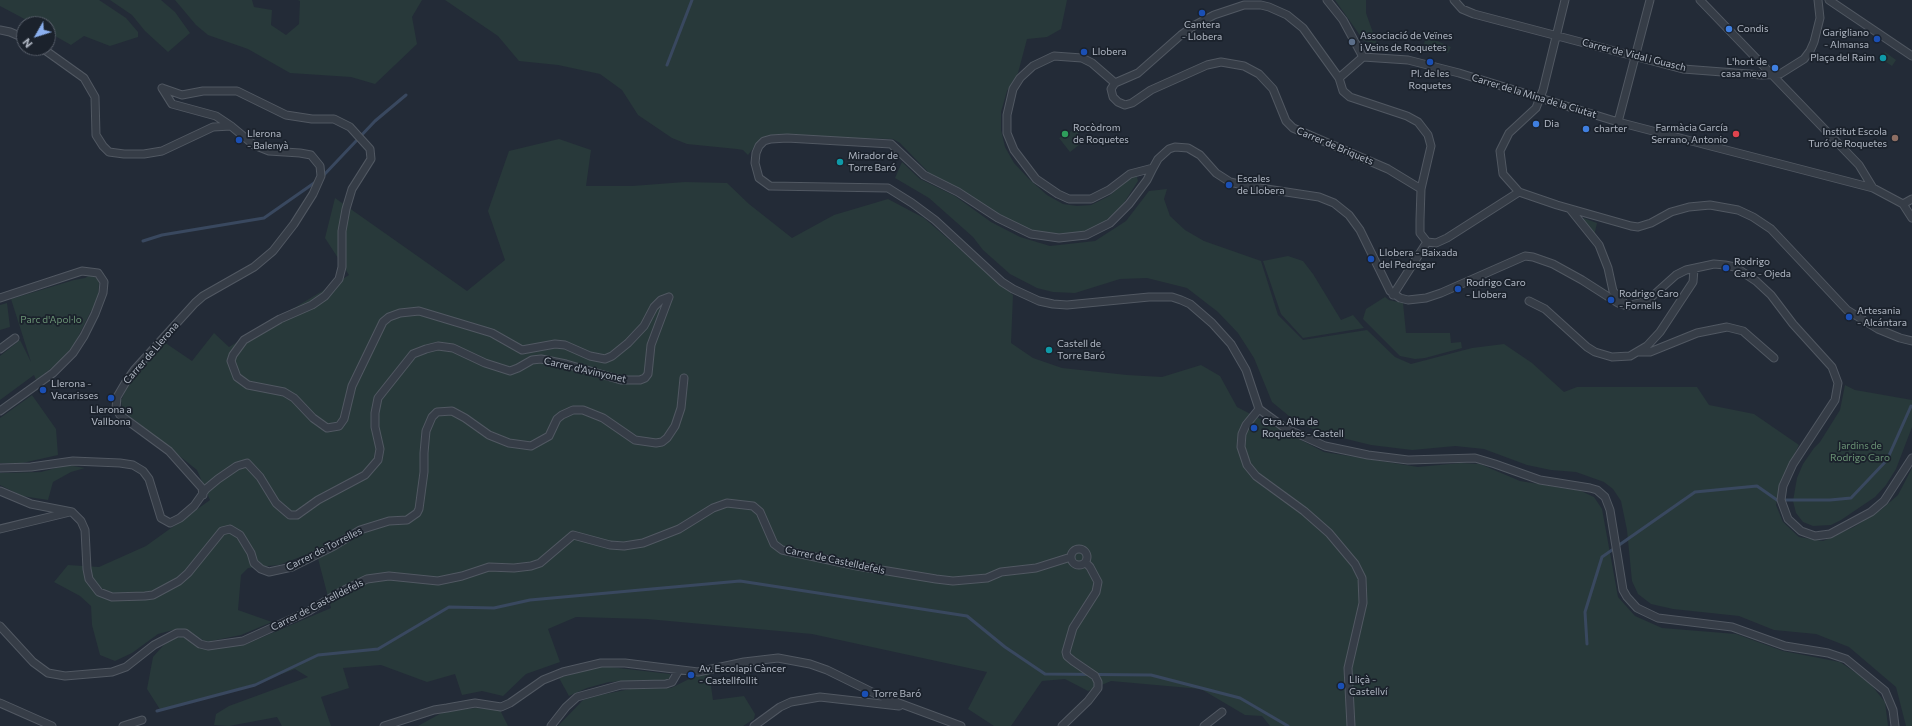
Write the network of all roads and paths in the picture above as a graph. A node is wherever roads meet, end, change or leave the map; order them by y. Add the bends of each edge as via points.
1 (1327, 0) edge
2 (1454, 0) edge
3 (1565, 0) edge
4 (1650, 0) edge
5 (1700, 0) edge
6 (1818, 0) edge
7 (1829, 0) edge
8 (0, 30) edge
9 (16, 35) edge
10 (1556, 35) junction
11 (53, 56) edge
12 (1636, 56) junction
13 (1912, 56) edge
14 (1363, 57) junction
15 (1772, 74) junction
16 (1339, 78) junction
17 (1115, 83) junction
18 (1540, 99) junction
19 (1618, 122) junction
20 (231, 126) junction
21 (1153, 168) junction
22 (1135, 171) junction
23 (1144, 184) junction
24 (1873, 188) junction
25 (1421, 189) junction
26 (1519, 192) junction
27 (1912, 199) edge
28 (1903, 204) junction
29 (1570, 209) junction
30 (1912, 218) edge
31 (1427, 242) junction
32 (1694, 269) junction
33 (1393, 295) junction
34 (669, 297) joint
35 (0, 298) edge
36 (1529, 301) dead end
37 (1627, 306) junction
38 (15, 338) dead end
39 (1912, 341) edge
40 (0, 349) edge
41 (1638, 352) junction
42 (1774, 358) dead end
43 (684, 378) dead end
44 (1259, 409) junction
45 (0, 411) edge
46 (1912, 458) edge
47 (0, 468) edge
48 (0, 491) edge
49 (203, 494) junction
50 (72, 512) junction
51 (0, 529) edge
52 (1071, 557) junction
53 (1086, 563) junction
54 (0, 626) edge
55 (679, 670) junction
56 (0, 703) edge
57 (905, 706) junction
58 (1222, 712) dead end
59 (142, 720) dead end
60 (392, 725) edge
61 (52, 726) edge
62 (123, 726) edge
63 (384, 726) edge
64 (551, 726) edge
65 (754, 726) edge
66 (961, 726) edge
67 (1062, 726) edge
68 (1204, 726) edge
69 (1351, 726) edge
70 (1895, 726) edge

1 - 14 street via 1343,20
2 - 10 street, Carrer de Vidal i Guasch via 1462,9 1474,14
3 - 10 street
4 - 12 street
5 - 15 street
6 - 15 street, Carrer de Vidal i Guasch via 1820,18 1810,52 1788,70
7 - 13 street
8 - 9 street
10 - 12 street, Carrer de Vidal i Guasch
10 - 18 street
11 - 20 street via 84,78 95,97 96,135 109,152 144,154 162,150 213,127
12 - 15 street, Carrer de Vidal i Guasch via 1683,69
12 - 19 street
14 - 16 street
14 - 18 street, Carrer de la Mina de la Ciutat via 1408,60
15 - 24 street via 1859,165
16 - 17 street via 1296,21 1269,7 1252,5 1227,10 1195,25 1144,68
16 - 25 street via 1343,91 1350,97 1407,116 1418,122 1428,134 1430,156
17 - 22 street via 1099,68 1082,58 1054,56 1046,59 1026,72 1013,89 1007,115 1007,133 1014,150 1031,173 1048,188 1069,199 1091,199 1109,190
17 - 25 street, Carrer de Briquets via 1111,89 1113,97 1125,105 1151,90 1207,65 1221,62 1244,66 1259,74 1268,83 1276,94 1286,120 1293,128 1388,169
18 - 19 street, Carrer de la Mina de la Ciutat
18 - 26 street via 1536,108 1509,133 1500,151 1503,174
19 - 24 street, Carrer de la Mina de la Ciutat
20 - 34 street, Carrer de Llerona via 216,116 172,104 162,88 182,95 203,91 237,91 286,115 334,119 350,127 370,149 371,159 352,189 346,209 339,279 325,296 312,305 280,319 244,340 231,362 237,377 248,385 284,392 327,428 339,426 344,420 352,386 383,322 389,317 419,311 492,333 522,350 556,344 605,359 628,343 644,326 654,307
20 - 49 street, Carrer de Llerona via 254,145 269,151 311,156 320,166 321,176 302,212 273,251 254,267 194,303 127,380 115,402 120,415 169,451 202,488
21 - 22 street
21 - 23 street
21 - 33 street via 1169,149 1188,148 1200,155 1216,173 1230,182 1319,197 1334,203 1349,215 1360,230
22 - 23 street via 1140,174
23 - 44 street via 1124,211 1100,229 1074,238 1053,238 1031,234 998,218 958,192 924,175 891,144 771,139 764,141 756,153 755,163 762,182 770,186 888,188 935,220 1002,282 1039,301 1067,305 1172,297 1190,304 1231,344 1246,370
24 - 28 street, Carrer de la Mina de la Ciutat
25 - 31 street via 1420,233
26 - 29 street
26 - 31 street via 1436,244
27 - 28 street
28 - 30 street
29 - 37 street via 1599,245 1614,291
29 - 39 street via 1638,227 1689,207 1718,206 1738,210 1771,229 1847,310 1878,329
31 - 33 street
32 - 37 street via 1676,275 1647,301
32 - 41 street via 1693,282 1681,302 1654,340
32 - 46 street via 1725,264 1756,281 1832,367 1838,383 1835,400 1793,464 1783,486 1781,500 1788,519 1801,531 1815,536 1830,534 1871,512 1884,501
33 - 37 street via 1408,300 1417,299 1441,292 1521,257 1533,256 1553,264
34 - 49 street, Carrer d'Avinyonet via 651,345 648,374 645,378 636,381 621,380 541,359 532,360 510,371 453,348 432,347 413,354 378,398 375,427 380,454 365,475 318,500 297,515 290,514 276,503 260,477 247,463 237,466 218,479
35 - 45 street via 82,271 98,274 104,282 97,309 73,352 53,373
36 - 41 street via 1552,314 1595,352 1618,357
38 - 40 street
41 - 42 street via 1650,352 1701,332 1727,327 1743,331
43 - 50 street, Carrer de Torrelles via 682,408 675,426 667,438 656,443 635,440 603,418 583,410 573,410 562,415 548,436 531,446 509,443 489,435 452,411 438,412 432,417 426,431 424,472 417,513 407,520 389,521 360,530 292,567 277,572 260,569 254,563 240,535 230,530 222,531 188,573 176,583 153,595 125,598 105,596 89,578 85,530 81,521
44 - 69 street via 1242,434 1241,447 1247,465 1256,476 1304,510 1329,532 1355,564 1362,578 1363,603 1348,668
44 - 70 street via 1285,428 1325,446 1408,460 1475,458 1540,480 1597,490 1605,497 1610,510 1623,590 1637,608 1658,618 1727,626 1785,646 1828,653 1846,659 1885,691 1893,710
47 - 49 street via 73,461 133,465 143,471 149,479 161,518 170,523 194,506
48 - 50 street via 31,504
50 - 51 street
52 - 53 street via 1076,565
52 - 53 street via 1076,550 1084,550 1088,556
52 - 54 street, Carrer de Castelldefels via 1036,568 1001,572 987,578 953,581 936,579 782,550 774,544 760,512 753,506 727,503 713,508 678,529 643,543 610,545 573,536 531,566 489,567 438,582 389,576 367,579 243,641 208,646 200,644 185,633 177,633 154,645 126,667 112,672 65,676 48,673 33,662
53 - 67 street via 1098,582 1096,592 1073,628 1066,652 1072,661 1095,676 1098,688
55 - 57 street via 698,672 720,666 778,658 827,670
55 - 60 street via 625,663 601,663 563,672 543,680 501,707 475,703 417,715
55 - 64 street via 672,682 666,684 621,685 582,695 570,702
56 - 61 street
57 - 65 street via 820,697 791,702
57 - 66 street
58 - 68 street
59 - 62 street
60 - 63 street

